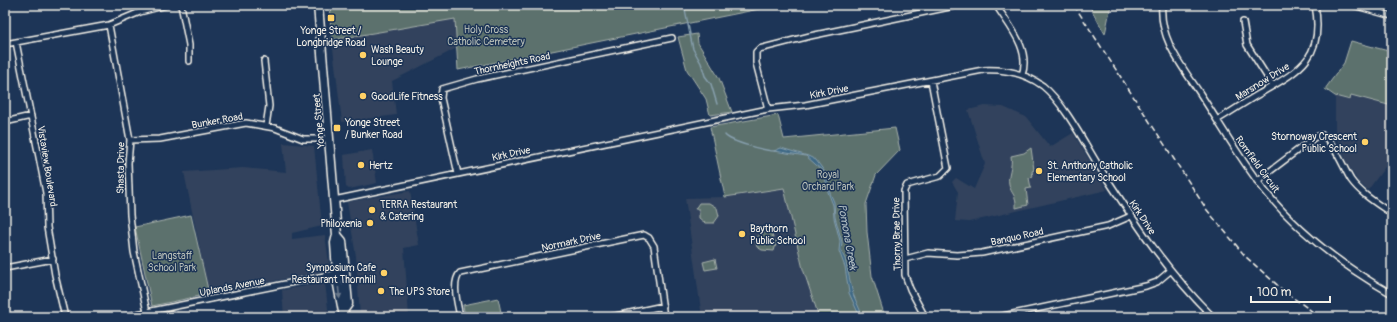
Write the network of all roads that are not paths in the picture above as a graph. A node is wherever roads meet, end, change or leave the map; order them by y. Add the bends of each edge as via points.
1 (167, 5) edge
2 (181, 5) edge
3 (318, 5) edge
4 (959, 5) edge
5 (996, 5) edge
6 (1162, 5) edge
7 (1316, 5) edge
8 (1353, 5) edge
9 (1392, 16) edge
10 (1243, 22) dead end
11 (109, 25) junction
12 (672, 38) dead end
13 (16, 42) junction
14 (5, 44) edge
15 (264, 61) dead end
16 (189, 62) dead end
17 (1022, 75) junction
18 (931, 81) junction
19 (1273, 86) junction
20 (768, 109) junction
21 (31, 116) junction
22 (1217, 120) junction
23 (5, 122) edge
24 (266, 126) junction
25 (329, 139) junction
26 (130, 140) junction
27 (458, 174) junction
28 (1257, 181) junction
29 (334, 200) junction
30 (1392, 214) edge
31 (1131, 216) junction
32 (53, 259) junction
33 (905, 259) junction
34 (5, 268) edge
35 (1170, 271) junction
36 (341, 273) junction
37 (1392, 294) edge
38 (662, 306) junction
39 (147, 312) junction
40 (344, 314) edge
41 (1008, 316) edge
42 (65, 317) edge
43 (122, 317) edge
44 (460, 317) edge
45 (611, 317) edge
46 (664, 317) edge
47 (925, 317) edge
48 (998, 317) edge
49 (1213, 317) edge

1 - 11 street via 140,12
2 - 16 street via 189,45
3 - 25 main road, Yonge Street
4 - 20 street via 759,49 756,52 756,63
5 - 17 street via 1023,51 1025,66
6 - 22 street, Romfield Circuit via 1163,29 1168,44
7 - 19 street, Marsnow Drive via 1318,25 1314,49 1307,61 1295,72
8 - 9 street
10 - 19 street via 1247,45
11 - 13 street
11 - 26 street, Shasta Drive
12 - 27 street, Thornheights Road via 477,79 442,89 441,98
13 - 14 street
13 - 21 street, Vistaview Boulevard
15 - 24 street via 269,106
17 - 18 street, Kirk Drive via 1005,70 983,70
17 - 31 street, Kirk Drive via 1037,82 1052,95
18 - 20 street, Kirk Drive via 806,105
18 - 33 street, Thorny Brae Drive via 948,168 940,176 911,183 905,187
19 - 22 street, Marsnow Drive
20 - 27 street, Kirk Drive
21 - 23 street
21 - 32 street, Vistaview Boulevard via 46,193 47,227
22 - 28 street, Romfield Circuit
24 - 25 street, Bunker Road via 303,139
24 - 26 street, Bunker Road via 241,124 160,139
25 - 29 main road, Yonge Street
26 - 39 street, Shasta Drive via 130,215 135,256
27 - 29 street, Kirk Drive
28 - 30 street via 1315,137 1322,135 1328,140 1356,187
28 - 37 street, Romfield Circuit via 1279,207 1322,248
29 - 36 main road, Yonge Street via 337,235 342,241
31 - 33 street, Banquo Road via 1108,226 982,253 928,253
31 - 35 street, Kirk Drive
32 - 34 street
32 - 42 street, Vistaview Boulevard
33 - 47 street, Thorny Brae Drive via 908,283
35 - 41 street via 1157,282 1146,286
35 - 49 street, Kirk Drive
36 - 39 street, Uplands Avenue
36 - 40 main road, Yonge Street via 348,304
38 - 44 street, Normark Drive via 654,246 644,235 460,273 456,277
38 - 45 street
38 - 46 street, Normark Drive
39 - 43 street, Uplands Avenue
41 - 48 street

